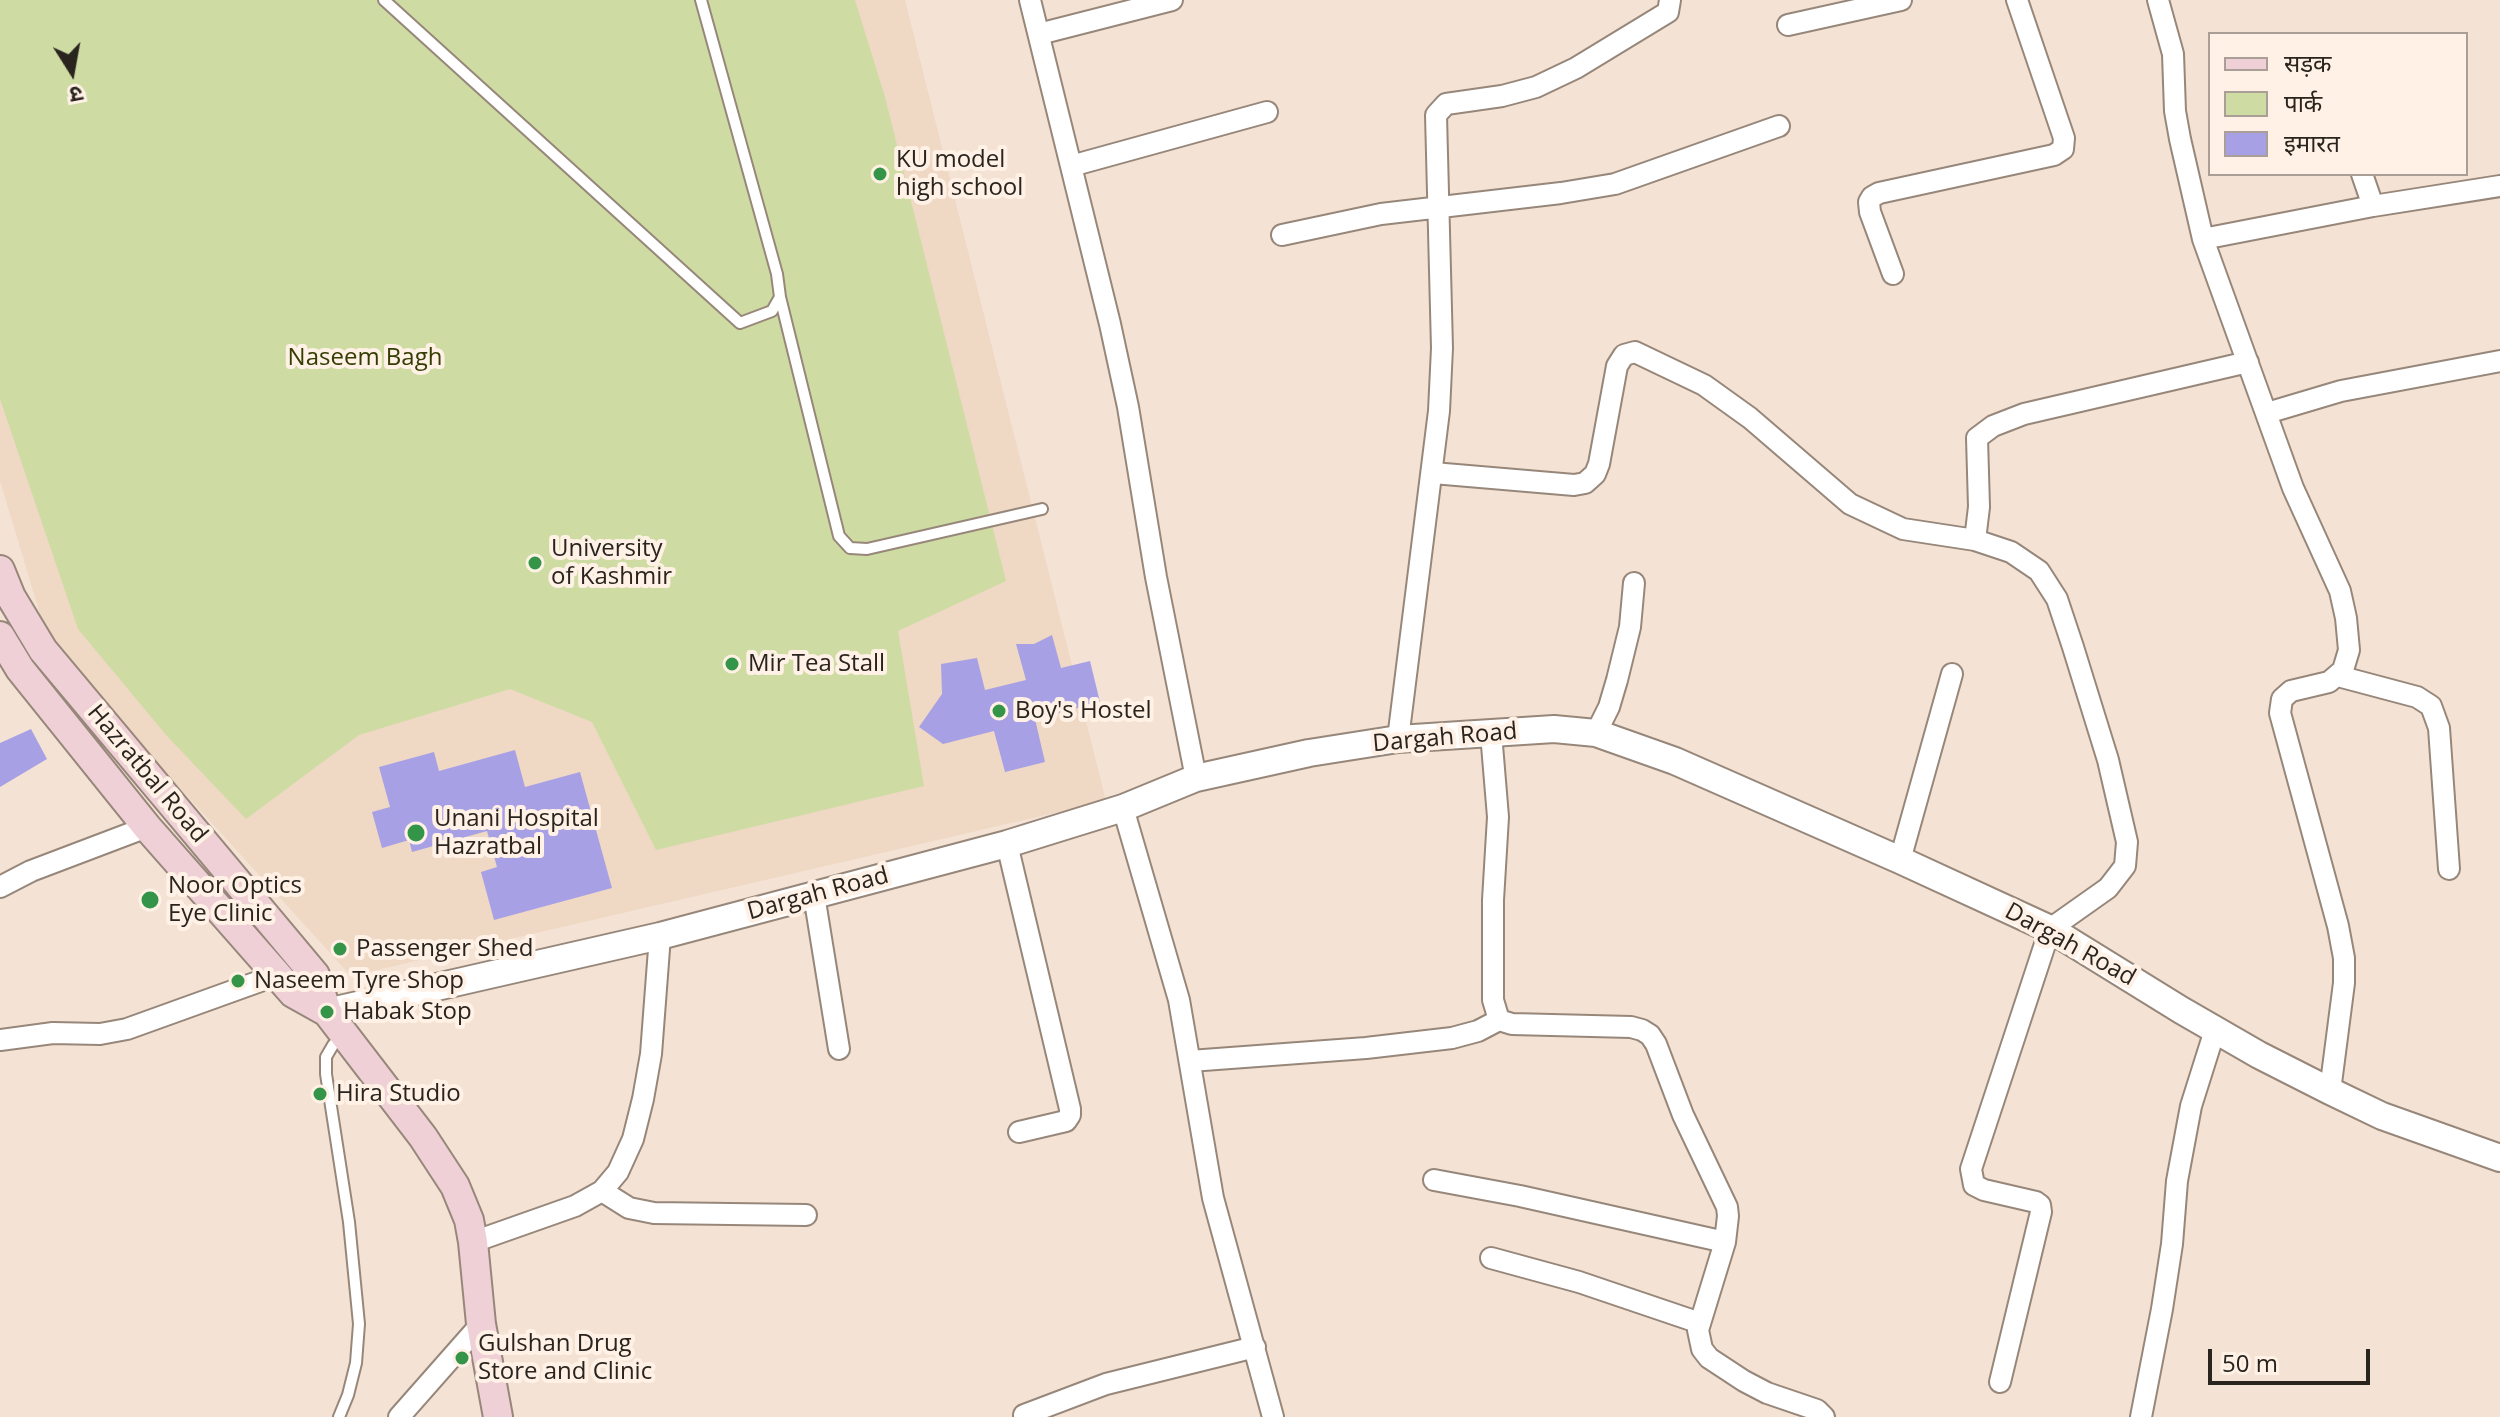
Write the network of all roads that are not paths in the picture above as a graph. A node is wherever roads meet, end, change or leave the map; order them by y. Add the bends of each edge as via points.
1 (384, 0) edge
2 (701, 0) edge
3 (1030, 0) edge
4 (1172, 0) edge
5 (1670, 0) edge
6 (1901, 0) edge
7 (2017, 0) edge
8 (2158, 0) edge
9 (1788, 25) dead end
10 (1039, 34) junction
11 (1267, 112) dead end
12 (1779, 126) dead end
13 (1071, 166) junction
14 (2363, 176) edge
15 (2500, 186) edge
16 (2373, 206) junction
17 (1438, 208) junction
18 (1282, 235) dead end
19 (2203, 239) junction
20 (1893, 274) dead end
21 (780, 297) junction
22 (2500, 361) edge
23 (2248, 362) junction
24 (2267, 413) junction
25 (1433, 473) junction
26 (1042, 509) dead end
27 (1975, 540) junction
28 (1634, 583) dead end
29 (2, 585) edge
30 (0, 636) edge
31 (1952, 674) dead end
32 (2338, 676) junction
33 (1491, 733) junction
34 (1596, 733) junction
35 (1398, 739) junction
36 (1196, 778) junction
37 (1123, 808) junction
38 (147, 827) junction
39 (1007, 844) junction
40 (1900, 860) junction
41 (2449, 869) dead end
42 (0, 887) edge
43 (814, 895) junction
44 (2050, 929) junction
45 (660, 936) junction
46 (277, 975) junction
47 (1499, 1020) junction
48 (335, 1023) junction
49 (2215, 1030) junction
50 (0, 1040) edge
51 (839, 1049) dead end
52 (1190, 1061) junction
53 (2330, 1091) junction
54 (1019, 1132) dead end
55 (2500, 1158) edge
56 (1434, 1180) dead end
57 (602, 1191) junction
58 (806, 1215) dead end
59 (473, 1242) junction
60 (1725, 1242) junction
61 (1491, 1258) dead end
62 (1700, 1323) junction
63 (481, 1324) junction
64 (1255, 1347) junction
65 (2000, 1382) dead end
66 (1024, 1415) dead end
67 (339, 1417) edge
68 (399, 1417) edge
69 (498, 1417) edge
70 (1273, 1417) edge
71 (1824, 1417) edge
72 (2141, 1417) edge

1 - 21 lane via 740,323 772,311
2 - 21 lane
3 - 10 street
4 - 10 street
5 - 17 street via 1668,12 1622,42 1536,87 1440,108
6 - 9 street
7 - 20 street via 2064,138 2063,149 1872,197 1870,212
8 - 19 street via 2173,54 2175,111
10 - 13 street
11 - 13 street
12 - 17 street via 1615,184
13 - 36 street via 1128,407
14 - 16 street
15 - 16 street
16 - 19 street
17 - 18 street
17 - 25 street via 1442,348
19 - 23 street
21 - 26 lane via 839,536 850,548 867,549
22 - 24 street via 2341,391
23 - 24 street
23 - 27 street via 2024,414 1993,426 1977,438
24 - 32 street via 2293,488 2340,591 2349,650
25 - 27 street via 1585,483 1599,464 1617,366 1624,355 1635,352 1704,385 1850,504 1903,529
25 - 35 street
27 - 44 street via 2011,552 2039,571 2057,599 2108,760 2127,842 2125,866 2108,888
28 - 34 street via 1617,680
29 - 48 main road, Hazratbal Road via 43,650 315,975
30 - 38 main road, Hazratbal Road via 20,669
31 - 40 street
32 - 41 street via 2417,697 2431,706 2439,728
32 - 53 street via 2291,691 2282,699 2280,713 2344,958
33 - 34 street, Dargah Road
33 - 35 street, Dargah Road
33 - 47 street via 1498,817 1493,1000
34 - 40 street, Dargah Road via 1675,761
35 - 36 street, Dargah Road
36 - 37 street, Dargah Road
37 - 39 street, Dargah Road
37 - 52 street via 1179,1000
38 - 42 street
38 - 46 main road, Hazratbal Road
39 - 43 street, Dargah Road
39 - 54 street via 1070,1109 1066,1121
40 - 44 street, Dargah Road
43 - 45 street, Dargah Road
43 - 51 street
44 - 49 street, Dargah Road
44 - 65 street via 1971,1169 1974,1185 2036,1202 2041,1212
45 - 48 street, Dargah Road
45 - 57 street via 643,1099 633,1139 618,1172
46 - 48 main road, Hazratbal Road
46 - 50 street via 127,1029
47 - 52 street via 1452,1038
47 - 60 street via 1631,1027 1650,1035 1727,1207
48 - 59 main road, Hazratbal Road via 455,1186
48 - 67 lane via 326,1074 359,1324 356,1363
49 - 53 street, Dargah Road
49 - 72 street via 2191,1106
52 - 64 street via 1213,1198
53 - 55 street, Dargah Road via 2382,1116
56 - 60 street
57 - 58 street via 629,1208 654,1213
57 - 59 street via 575,1206
59 - 63 main road, Hazratbal Road
60 - 62 street
61 - 62 street
62 - 71 street via 1698,1338 1709,1358 1767,1393
63 - 68 street
63 - 69 main road, Hazratbal Road
64 - 66 street via 1106,1384
64 - 70 street

